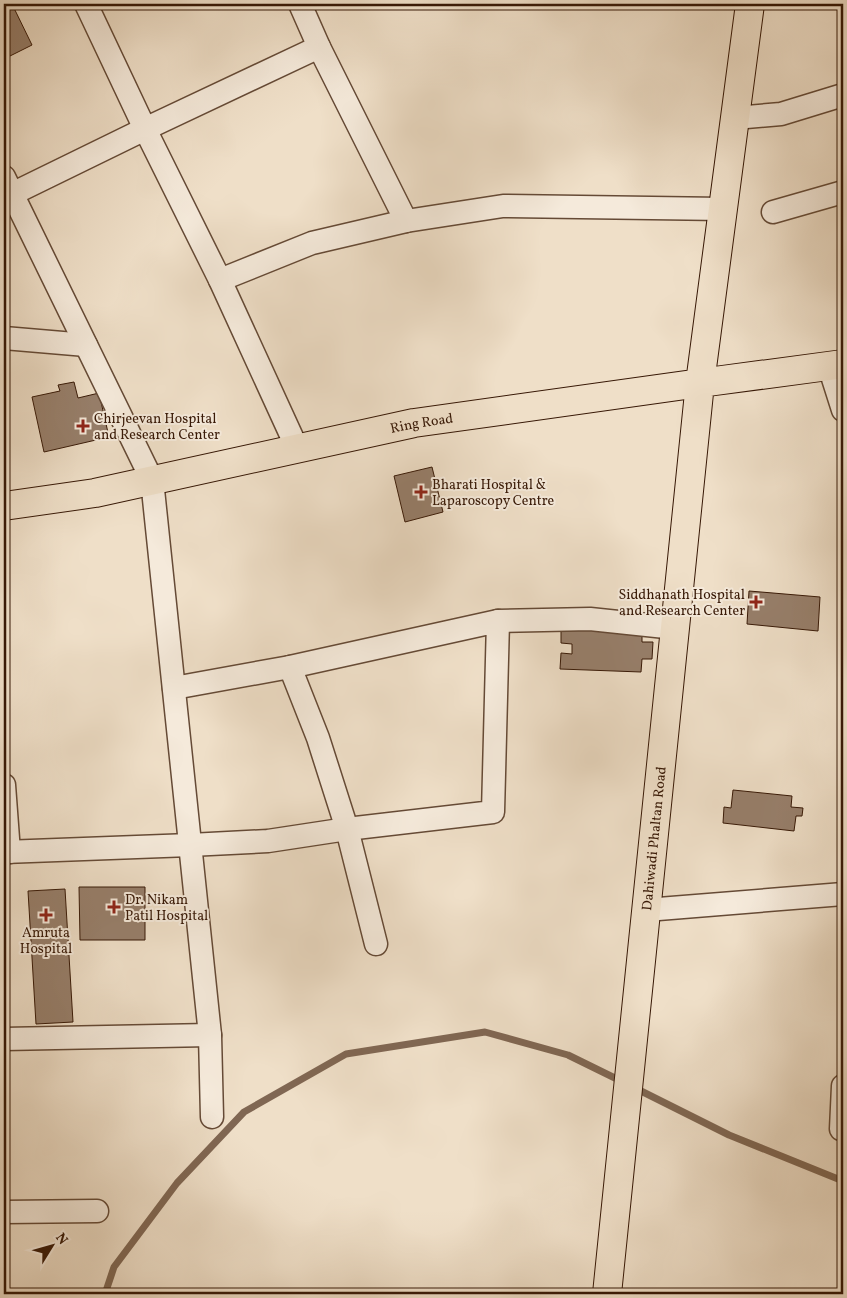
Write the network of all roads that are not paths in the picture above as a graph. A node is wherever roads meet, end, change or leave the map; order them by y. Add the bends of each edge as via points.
1 (86, 4) edge
2 (300, 4) edge
3 (750, 4) edge
4 (319, 46) junction
5 (843, 95) edge
6 (735, 118) junction
7 (145, 128) junction
8 (8, 186) edge
9 (843, 192) edge
10 (723, 209) junction
11 (773, 212) dead end
12 (406, 222) junction
13 (220, 280) junction
14 (4, 338) edge
15 (86, 345) junction
16 (836, 365) edge
17 (700, 383) junction
18 (843, 410) edge
19 (297, 448) junction
20 (152, 480) junction
21 (4, 506) edge
22 (498, 621) junction
23 (675, 628) junction
24 (290, 668) junction
25 (174, 688) junction
26 (4, 785) edge
27 (347, 829) junction
28 (190, 845) junction
29 (6, 852) edge
30 (843, 894) edge
31 (646, 910) junction
32 (376, 944) dead end
33 (210, 1036) junction
34 (4, 1039) edge
35 (843, 1086) edge
36 (212, 1117) dead end
37 (842, 1129) dead end
38 (97, 1211) dead end
39 (4, 1212) edge
40 (607, 1294) edge

1 - 7 street
2 - 4 street
3 - 6 main road, Dahiwadi Phaltan Road
4 - 7 street
4 - 12 street
5 - 6 street via 781,114
6 - 10 main road, Dahiwadi Phaltan Road
7 - 8 street
7 - 13 street
8 - 15 street
9 - 11 street
10 - 12 street via 503,206
10 - 17 main road, Dahiwadi Phaltan Road
12 - 13 street via 312,243
13 - 19 street
14 - 15 street
15 - 20 street
16 - 17 main road, Ring Road
16 - 18 street
17 - 19 main road, Ring Road via 414,423
17 - 23 main road, Dahiwadi Phaltan Road
19 - 20 main road, Ring Road
20 - 21 main road, Ring Road via 95,493
20 - 25 street
22 - 23 street via 590,619
22 - 24 street
22 - 27 street via 493,812
23 - 31 main road, Dahiwadi Phaltan Road
24 - 25 street
24 - 27 street via 318,738
25 - 28 street
26 - 29 street
27 - 28 street via 268,840
27 - 32 street
28 - 29 street
28 - 33 street
30 - 31 street
31 - 40 main road, Dahiwadi Phaltan Road
33 - 34 street
33 - 36 street
35 - 37 street
38 - 39 street

